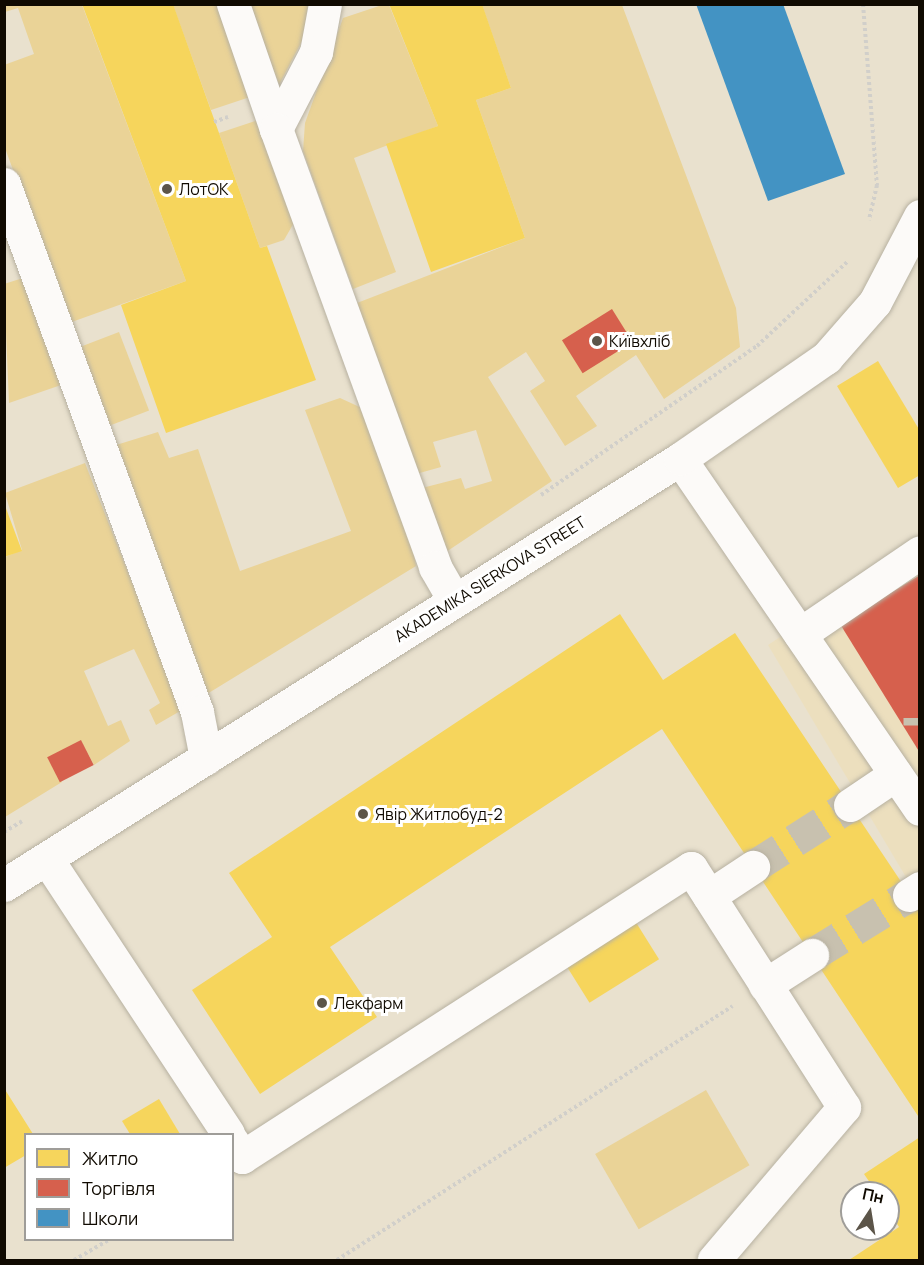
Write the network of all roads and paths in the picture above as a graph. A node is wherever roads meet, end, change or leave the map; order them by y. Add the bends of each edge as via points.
1 (233, 4) edge
2 (325, 4) edge
3 (862, 4) edge
4 (276, 129) junction
5 (4, 184) edge
6 (920, 216) edge
7 (868, 226) dead end
8 (855, 254) dead end
9 (681, 459) junction
10 (533, 500) dead end
11 (920, 552) edge
12 (455, 602) junction
13 (800, 634) junction
14 (206, 758) junction
15 (896, 774) junction
16 (850, 805) tunnel mouth
17 (920, 809) edge
18 (25, 819) dead end
19 (4, 832) edge
20 (47, 859) junction
21 (753, 867) tunnel mouth
22 (4, 885) edge
23 (709, 896) junction
24 (812, 955) tunnel mouth
25 (765, 985) junction
26 (227, 1133) edge
27 (234, 1145) edge
28 (105, 1241) edge
29 (74, 1260) edge
30 (337, 1260) edge
31 (714, 1260) edge

1 - 4 street
2 - 4 street via 316,52
3 - 7 path via 877,185
4 - 12 street via 435,567
5 - 14 street via 197,712
6 - 9 street, AKADEMIKA SIERKOVA STREET via 874,302 826,358
8 - 10 path via 757,346
9 - 12 street, AKADEMIKA SIERKOVA STREET
9 - 13 street
11 - 13 street
12 - 14 street, AKADEMIKA SIERKOVA STREET
13 - 15 street
14 - 20 street, AKADEMIKA SIERKOVA STREET
15 - 16 street
15 - 17 street
18 - 19 path
20 - 22 street, AKADEMIKA SIERKOVA STREET
20 - 26 street
21 - 23 street
23 - 25 street
23 - 27 street via 691,868 242,1157
24 - 25 street
25 - 30 path
25 - 31 street via 844,1107
28 - 29 path

